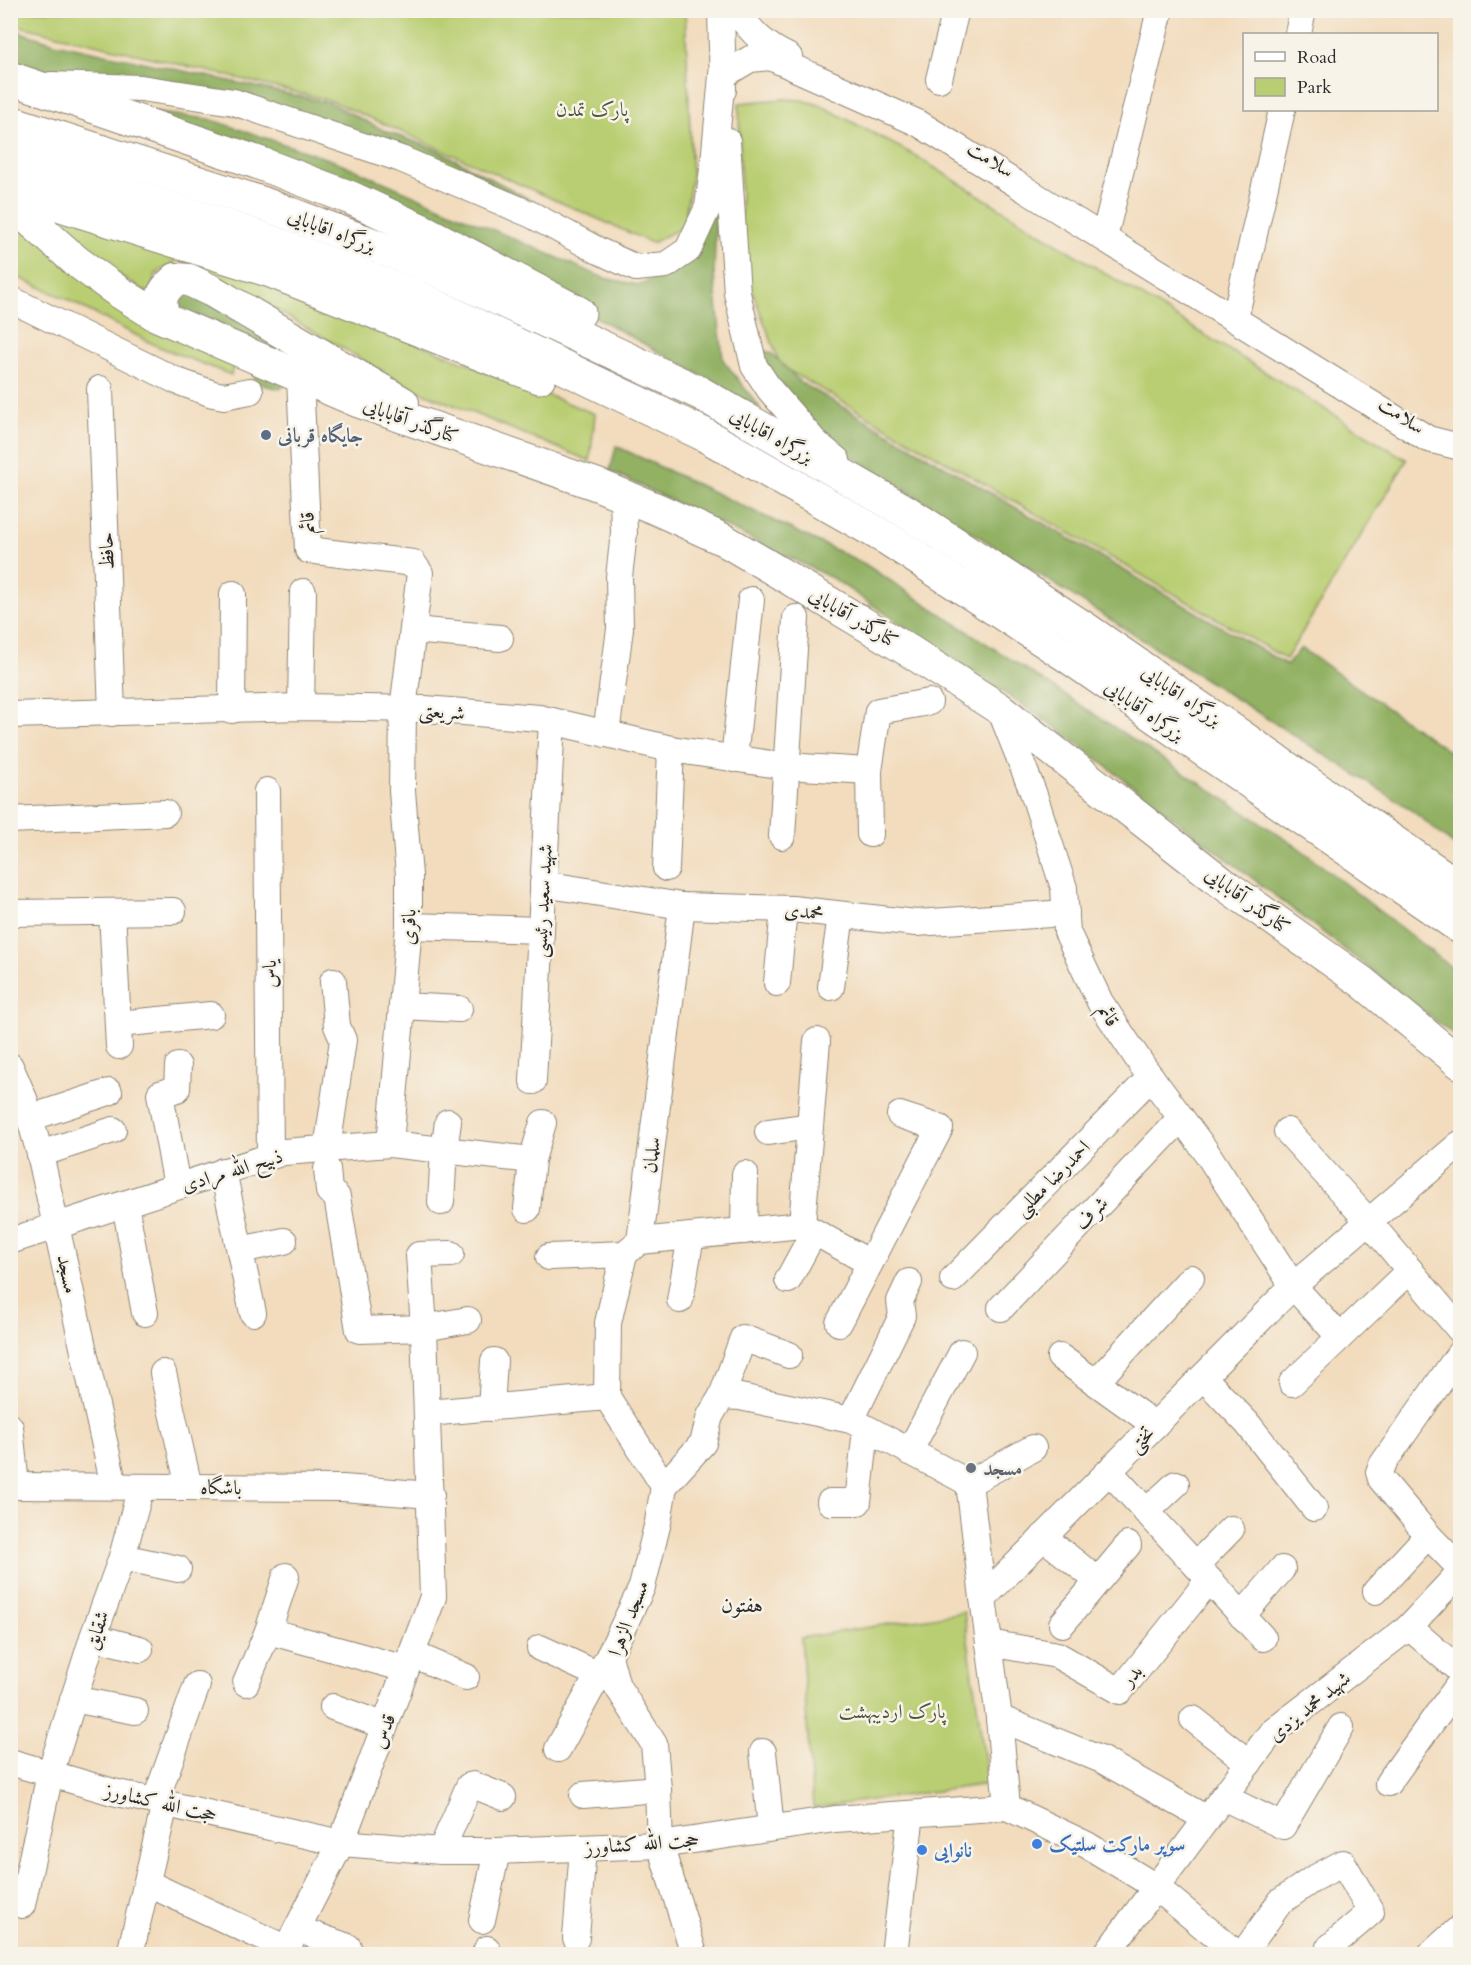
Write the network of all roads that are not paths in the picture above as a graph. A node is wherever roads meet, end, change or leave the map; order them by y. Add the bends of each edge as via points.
1 (721, 10) edge
2 (735, 10) edge
3 (956, 10) edge
4 (1160, 10) edge
5 (1303, 10) edge
6 (1298, 33) edge
7 (722, 76) junction
8 (939, 79) dead end
9 (21, 82) edge
10 (1282, 111) edge
11 (10, 122) edge
12 (10, 156) edge
13 (10, 189) edge
14 (10, 206) edge
15 (1106, 230) junction
16 (10, 299) edge
17 (1237, 310) junction
18 (164, 318) junction
19 (300, 378) junction
20 (100, 389) dead end
21 (250, 391) dead end
22 (700, 393) junction
23 (1430, 436) junction
24 (458, 437) junction
25 (1459, 446) edge
26 (623, 495) junction
27 (824, 502) junction
28 (897, 506) junction
29 (303, 592) dead end
30 (233, 594) dead end
31 (751, 600) dead end
32 (796, 618) dead end
33 (413, 630) junction
34 (500, 638) dead end
35 (929, 702) dead end
36 (301, 706) junction
37 (403, 709) junction
38 (1000, 709) junction
39 (232, 710) junction
40 (112, 713) junction
41 (10, 715) edge
42 (552, 721) junction
43 (606, 734) junction
44 (671, 749) junction
45 (734, 759) junction
46 (785, 766) junction
47 (869, 771) junction
48 (267, 791) dead end
49 (165, 813) dead end
50 (10, 820) edge
51 (870, 834) dead end
52 (782, 836) dead end
53 (666, 868) dead end
54 (543, 884) junction
55 (1461, 888) edge
56 (682, 906) junction
57 (784, 909) junction
58 (173, 911) dead end
59 (112, 912) junction
60 (10, 913) edge
61 (1066, 913) junction
62 (841, 915) junction
63 (409, 926) junction
64 (1461, 927) edge
65 (541, 930) junction
66 (333, 981) dead end
67 (777, 983) dead end
68 (831, 987) dead end
69 (402, 1006) junction
70 (459, 1009) dead end
71 (211, 1015) dead end
72 (817, 1041) dead end
73 (1461, 1063) edge
74 (10, 1066) edge
75 (178, 1066) dead end
76 (1151, 1077) junction
77 (533, 1081) dead end
78 (109, 1092) dead end
79 (900, 1115) dead end
80 (30, 1118) junction
81 (1181, 1118) junction
82 (448, 1122) dead end
83 (543, 1123) dead end
84 (810, 1126) junction
85 (113, 1130) dead end
86 (1287, 1131) dead end
87 (768, 1132) dead end
88 (390, 1144) junction
89 (1461, 1144) edge
90 (444, 1150) junction
91 (40, 1154) junction
92 (270, 1156) junction
93 (327, 1159) junction
94 (532, 1160) junction
95 (224, 1171) junction
96 (745, 1174) dead end
97 (177, 1186) junction
98 (441, 1202) dead end
99 (125, 1204) junction
100 (527, 1209) dead end
101 (1369, 1222) junction
102 (57, 1227) junction
103 (808, 1228) junction
104 (744, 1231) junction
105 (691, 1236) junction
106 (10, 1241) edge
107 (284, 1241) dead end
108 (632, 1247) junction
109 (240, 1250) junction
110 (451, 1254) dead end
111 (549, 1257) dead end
112 (870, 1263) junction
113 (1410, 1270) junction
114 (1191, 1278) dead end
115 (788, 1280) dead end
116 (953, 1280) dead end
117 (909, 1282) dead end
118 (1293, 1286) junction
119 (680, 1300) dead end
120 (1001, 1308) dead end
121 (145, 1313) dead end
122 (253, 1313) dead end
123 (468, 1320) dead end
124 (839, 1323) dead end
125 (424, 1328) junction
126 (1461, 1330) edge
127 (1340, 1337) junction
128 (962, 1352) dead end
129 (1461, 1353) edge
130 (789, 1355) dead end
131 (1060, 1357) dead end
132 (494, 1361) dead end
133 (163, 1373) dead end
134 (1203, 1377) junction
135 (1096, 1382) junction
136 (1292, 1383) dead end
137 (722, 1396) junction
138 (607, 1397) junction
139 (491, 1408) junction
140 (428, 1413) junction
141 (859, 1424) junction
142 (1155, 1425) junction
143 (10, 1427) edge
144 (1033, 1448) dead end
145 (909, 1452) junction
146 (1109, 1471) junction
147 (969, 1483) junction
148 (1176, 1484) dead end
149 (13, 1486) edge
150 (114, 1486) junction
151 (141, 1486) junction
152 (664, 1486) junction
153 (189, 1487) junction
154 (431, 1496) junction
155 (830, 1502) dead end
156 (1314, 1508) dead end
157 (1146, 1512) junction
158 (1231, 1528) dead end
159 (1428, 1535) junction
160 (1043, 1538) junction
161 (1128, 1545) dead end
162 (122, 1557) junction
163 (178, 1569) dead end
164 (1282, 1569) dead end
165 (1461, 1570) edge
166 (1202, 1573) junction
167 (286, 1576) dead end
168 (1097, 1580) junction
169 (1377, 1591) dead end
170 (983, 1598) junction
171 (1242, 1616) junction
172 (1062, 1624) dead end
173 (1409, 1627) junction
174 (268, 1631) junction
175 (93, 1636) junction
176 (1263, 1638) dead end
177 (989, 1643) junction
178 (540, 1648) dead end
179 (140, 1649) dead end
180 (409, 1662) junction
181 (604, 1666) junction
182 (1461, 1671) edge
183 (465, 1677) dead end
184 (246, 1683) dead end
185 (1461, 1683) edge
186 (197, 1685) dead end
187 (73, 1699) junction
188 (333, 1707) dead end
189 (135, 1711) dead end
190 (999, 1718) junction
191 (1193, 1719) dead end
192 (385, 1726) junction
193 (1341, 1726) dead end
194 (558, 1749) dead end
195 (763, 1752) dead end
196 (10, 1762) edge
197 (1249, 1763) junction
198 (50, 1774) junction
199 (1388, 1783) dead end
200 (658, 1790) junction
201 (583, 1795) dead end
202 (502, 1797) dead end
203 (1223, 1797) junction
204 (160, 1803) junction
205 (1007, 1807) junction
206 (911, 1814) junction
207 (1207, 1819) junction
208 (771, 1828) junction
209 (341, 1843) junction
210 (660, 1845) junction
211 (583, 1848) junction
212 (441, 1851) junction
213 (497, 1851) junction
214 (147, 1883) junction
215 (1156, 1887) junction
216 (22, 1905) dead end
217 (482, 1920) dead end
218 (1461, 1928) edge
219 (576, 1938) dead end
220 (289, 1944) edge
221 (349, 1944) edge
222 (1330, 1947) dead end
223 (130, 1954) edge
224 (694, 1954) edge
225 (894, 1954) edge
226 (1106, 1954) edge
227 (1237, 1954) edge
228 (1243, 1954) edge
229 (1431, 1954) edge

1 - 7 street
2 - 15 street, سلامت via 756,37 772,49 922,116
3 - 8 street
4 - 15 street
5 - 6 street
7 - 9 street via 708,207 688,250 666,265 636,268 532,215 401,159 234,102 141,88
7 - 23 street, سلامت via 750,59 770,57 918,123
7 - 28 street via 737,293 754,366 815,442
9 - 22 highway via 351,198 427,233 638,344
10 - 17 street
11 - 22 highway, بزرگراه اقابابایی via 261,203 424,264
12 - 27 highway, بزرگراه اقابابایی via 250,234 411,294 703,434
13 - 27 highway via 268,270 623,409
14 - 18 main road, کنارگذر آقابابایی via 76,261
15 - 17 street, سلامت
16 - 21 street via 177,381 224,396
17 - 23 street, سلامت
18 - 19 main road, کنارگذر آقابابایی
18 - 24 main road via 160,304 164,290 176,279 189,280
19 - 24 main road, کنارگذر آقابابایی
19 - 33 street, قائم via 308,550 413,563 420,573
20 - 40 street, حافظ
22 - 28 highway, بزرگراه اقابابایی
23 - 25 street
24 - 26 main road, کنارگذر آقابابایی
26 - 38 main road, کنارگذر آقابابایی via 724,540
26 - 43 street via 620,629
27 - 64 highway, بزرگراه آقابابایی via 1069,657
28 - 55 highway, بزرگراه اقابابایی via 1087,630
29 - 36 street
30 - 39 street
31 - 45 street
32 - 46 street
33 - 34 street
33 - 37 street
35 - 47 street via 878,711
36 - 37 street, شریعتی
36 - 39 street, شریعتی
37 - 42 street, شریعتی
37 - 63 street, باقری via 402,791
38 - 61 street, قائم via 1033,792 1064,888
38 - 73 main road, کنارگذر آقابابایی via 1221,882 1362,982
39 - 40 street, شریعتی
40 - 41 street, شریعتی
42 - 43 street, شریعتی
42 - 54 street, شهید سعید رئیسی
43 - 44 street, شریعتی
44 - 45 street, شریعتی
44 - 53 street
45 - 46 street, شریعتی
46 - 47 street, شریعتی
46 - 52 street
47 - 51 street
48 - 92 street, یاس
49 - 50 street
54 - 56 street, محمدی
54 - 65 street, شهید سعید رئیسی
56 - 57 street, محمدی
56 - 108 street, سلمان
57 - 62 street, محمدی
57 - 67 street
58 - 59 street
59 - 60 street
59 - 71 street via 118,1035
61 - 62 street, محمدی via 916,922
61 - 76 street, قائم via 1067,932 1100,1002
62 - 68 street
63 - 65 street
63 - 69 street, باقری
65 - 77 street, شهید سعید رئیسی
66 - 93 street via 337,1026 343,1040
69 - 70 street
69 - 88 street, باقری
72 - 84 street
74 - 80 street, مسجد
75 - 97 street via 177,1089 160,1094
76 - 81 street, قائم
76 - 116 street, احمدرضا مطلبی
78 - 80 street
79 - 112 street via 940,1128
80 - 91 street, مسجد
81 - 118 street, قائم
81 - 120 street, شرف
82 - 90 street
83 - 94 street
84 - 87 street
84 - 103 street
85 - 91 street
86 - 101 street
88 - 90 street, ذبیح الله مرادی
88 - 93 street, ذبیح الله مرادی
89 - 101 street, تختی
90 - 94 street, ذبیح الله مرادی
90 - 98 street
91 - 102 street, مسجد
92 - 93 street, ذبیح الله مرادی via 284,1152
92 - 95 street, ذبیح الله مرادی
93 - 125 street via 329,1191 337,1197 359,1330
94 - 100 street
95 - 97 street, ذبیح الله مرادی
95 - 109 street
96 - 104 street
97 - 99 street, ذبیح الله مرادی
99 - 102 street, ذبیح الله مرادی
99 - 121 street
101 - 113 street
101 - 118 street, تختی
102 - 106 street, ذبیح الله مرادی
102 - 150 street, مسجد
103 - 104 street
103 - 112 street
103 - 115 street
104 - 105 street
105 - 108 street
105 - 119 street
107 - 109 street
108 - 111 street
108 - 138 street, سلمان via 608,1323
109 - 122 street
110 - 125 street, قدس via 419,1255
112 - 124 street
113 - 126 street
113 - 127 street
114 - 135 street
117 - 141 street via 900,1301 902,1316
118 - 127 street, قائم
118 - 134 street, تختی
123 - 125 street
125 - 140 street, قدس
127 - 136 street
128 - 145 street
129 - 159 street via 1379,1472 1380,1479
130 - 137 street via 743,1338
131 - 135 street
132 - 139 street
133 - 153 street
134 - 142 street, تختی
134 - 156 street via 1247,1423
135 - 142 street
137 - 141 street
137 - 152 street via 710,1416 703,1443
138 - 139 street
138 - 152 street
139 - 140 street
140 - 154 street, قدس
141 - 145 street
141 - 155 street via 858,1502
142 - 146 street, تختی
143 - 149 street
144 - 147 street
145 - 147 street
146 - 157 street
146 - 160 street, تختی
147 - 170 street
148 - 157 street
149 - 150 street, باشگاه
150 - 151 street, باشگاه
151 - 153 street, باشگاه
151 - 162 street, شقایق
152 - 181 street, مسجد الزهرا via 642,1587
153 - 154 street, باشگاه via 343,1488
154 - 180 street, قدس via 434,1597
157 - 166 street
158 - 166 street
159 - 165 street
159 - 169 street
160 - 168 street
160 - 170 street, تختی
161 - 168 street
162 - 163 street
162 - 175 street, شقایق
164 - 171 street
165 - 173 street, شهید محمد یزدی
166 - 171 street
166 - 177 street, بدر via 1120,1691 1057,1655
167 - 174 street
168 - 172 street
170 - 177 street
171 - 176 street
173 - 182 street
173 - 197 street, شهید محمد یزدی via 1271,1733
174 - 180 street
174 - 184 street
175 - 179 street
175 - 187 street, شقایق
177 - 190 street
178 - 181 street
180 - 183 street
180 - 192 street, قدس
181 - 194 street
181 - 200 street, مسجد الزهرا via 654,1744
185 - 199 street
186 - 204 street
187 - 189 street
187 - 198 street, شقایق
188 - 192 street
190 - 205 street
190 - 207 street via 1102,1760
191 - 197 street
192 - 209 street, قدس
193 - 203 street via 1283,1826
195 - 208 street
196 - 198 street, حجت الله کشاورز
197 - 203 street, شهید محمد یزدی
198 - 204 street, حجت الله کشاورز
198 - 216 street, شقایق
200 - 201 street
200 - 210 street, مسجد الزهرا
202 - 212 street via 469,1786
203 - 207 street, شهید محمد یزدی
204 - 209 street, حجت الله کشاورز
204 - 214 street
205 - 206 street, حجت الله کشاورز
205 - 215 street, حجت الله کشاورز via 1087,1845
206 - 208 street, حجت الله کشاورز
206 - 225 street
207 - 215 street, شهید محمد یزدی
208 - 210 street, حجت الله کشاورز
209 - 212 street, حجت الله کشاورز
209 - 220 street, قدس
210 - 211 street, حجت الله کشاورز
210 - 224 street
211 - 213 street, حجت الله کشاورز
211 - 219 street
212 - 213 street, حجت الله کشاورز
213 - 217 street
214 - 220 street
214 - 223 street
215 - 226 street, شهید محمد یزدی
215 - 227 street, حجت الله کشاورز
218 - 229 street
220 - 221 street
222 - 228 street via 1371,1912 1343,1863 1280,1902

